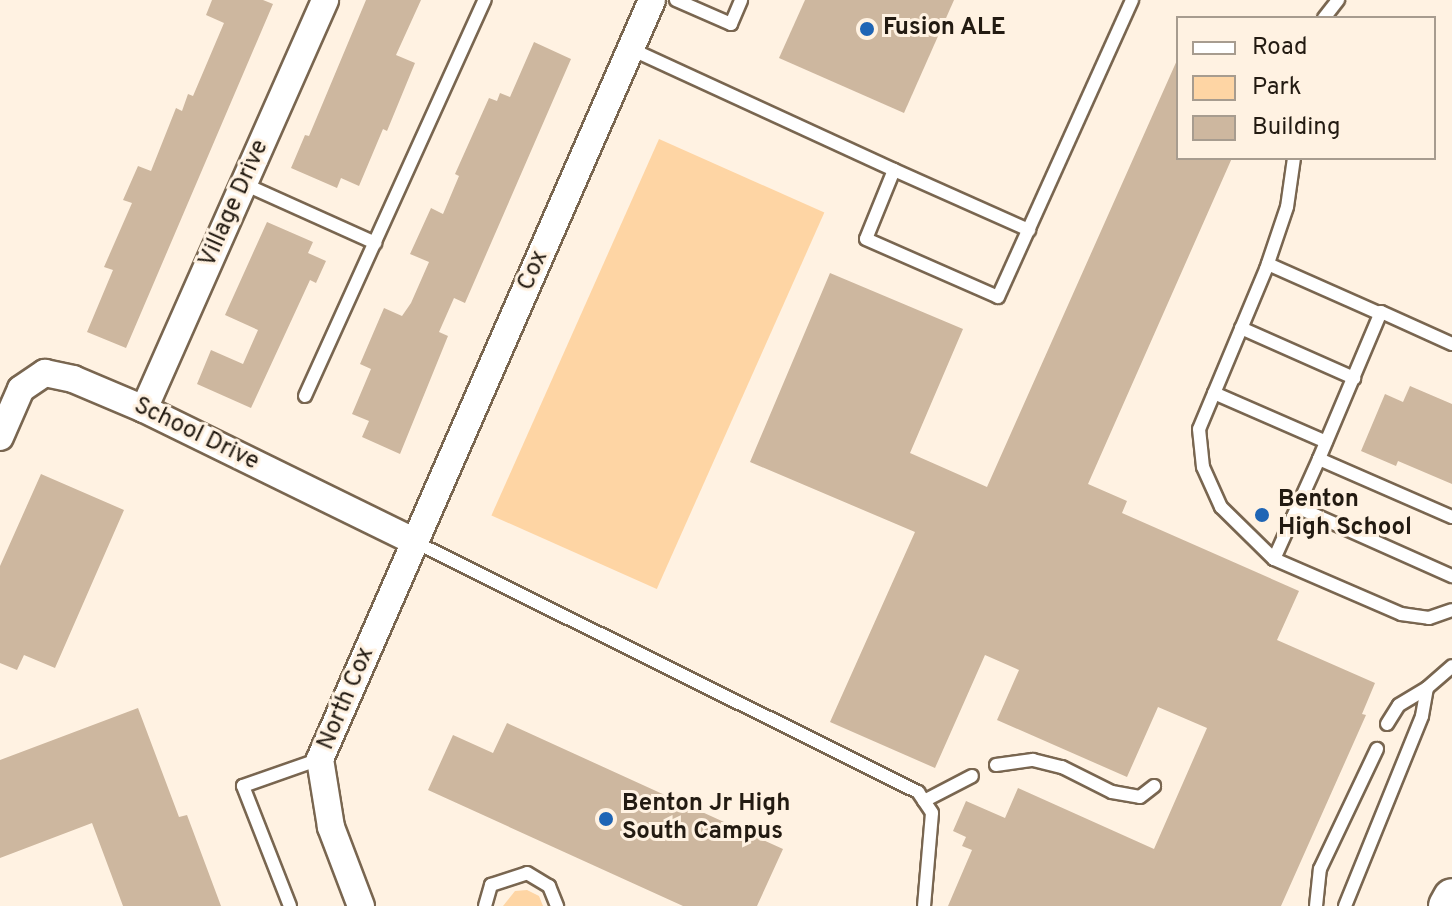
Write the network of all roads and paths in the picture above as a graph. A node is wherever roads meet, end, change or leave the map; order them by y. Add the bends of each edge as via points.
1 (325, 0) edge
2 (485, 0) edge
3 (652, 0) edge
4 (676, 0) edge
5 (741, 0) edge
6 (1132, 0) edge
7 (1338, 0) edge
8 (1326, 16) edge
9 (631, 49) junction
10 (1294, 160) edge
11 (894, 170) junction
12 (244, 184) junction
13 (1029, 230) junction
14 (375, 243) junction
15 (1268, 264) junction
16 (1381, 314) junction
17 (1241, 328) junction
18 (1452, 344) edge
19 (1354, 378) junction
20 (1214, 393) junction
21 (305, 396) dead end
22 (144, 409) junction
23 (0, 437) edge
24 (1326, 442) junction
25 (1319, 459) junction
26 (1297, 507) junction
27 (1452, 517) edge
28 (415, 542) junction
29 (1274, 559) junction
30 (1452, 576) edge
31 (1452, 610) edge
32 (1452, 666) edge
33 (1427, 688) junction
34 (1387, 724) dead end
35 (1377, 749) dead end
36 (320, 759) junction
37 (996, 765) dead end
38 (972, 776) dead end
39 (1154, 786) dead end
40 (924, 801) junction
41 (1452, 897) edge
42 (290, 906) edge
43 (361, 906) edge
44 (485, 906) edge
45 (557, 906) edge
46 (924, 906) edge
47 (1316, 906) edge
48 (1345, 906) edge
49 (1447, 906) edge

1 - 12 street, Village Drive
2 - 14 lane
3 - 9 street, Cox
4 - 5 lane via 731,24
6 - 13 lane
7 - 8 lane
9 - 11 lane
9 - 28 street, Cox
10 - 15 lane via 1287,207
11 - 13 lane
11 - 13 lane via 866,239 879,245 998,297
12 - 14 lane
12 - 22 street, Village Drive
14 - 21 lane
15 - 16 lane
15 - 17 lane
16 - 18 lane
16 - 19 lane
17 - 19 lane
17 - 20 lane
19 - 24 lane
20 - 24 lane
20 - 29 lane via 1199,429 1203,467 1221,507
22 - 23 street, School Drive via 45,373 21,389
22 - 28 street, School Drive
24 - 25 lane
25 - 26 lane
25 - 27 lane
26 - 29 lane
26 - 30 lane
28 - 36 street, North Cox
28 - 40 lane via 918,792
29 - 31 lane via 1401,614 1429,618
32 - 33 lane
33 - 34 lane via 1399,705
33 - 48 lane via 1422,716
35 - 47 lane via 1320,869
36 - 42 lane via 243,786
36 - 43 street, North Cox via 331,827
37 - 39 lane via 1033,760 1062,767 1112,792 1140,797
38 - 40 lane
40 - 46 lane via 932,813
41 - 49 street
44 - 45 lane via 491,885 527,873 549,886

